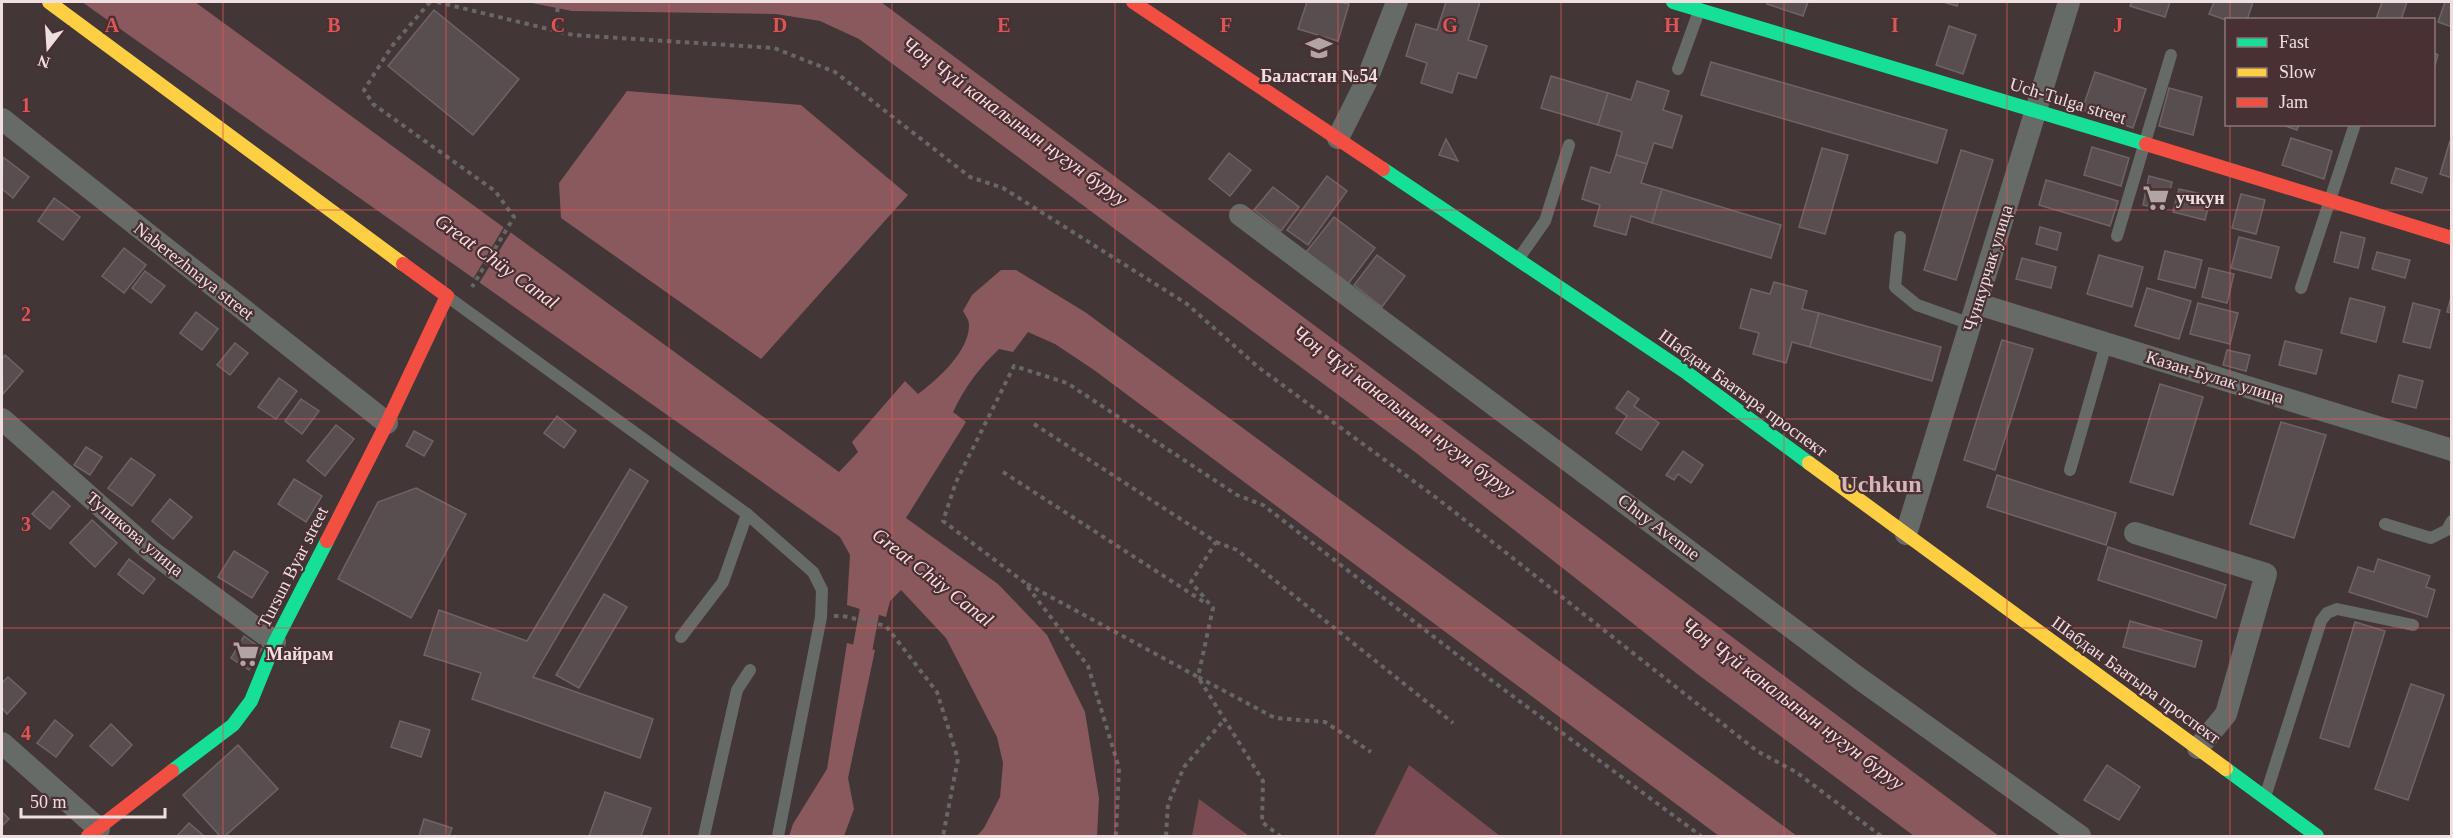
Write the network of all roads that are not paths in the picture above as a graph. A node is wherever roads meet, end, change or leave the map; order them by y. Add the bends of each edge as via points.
1 (48, 2) edge
2 (1133, 2) edge
3 (1397, 2) edge
4 (1673, 2) edge
5 (2069, 2) edge
6 (1700, 10) junction
7 (1740, 11) edge
8 (2171, 55) dead end
9 (1678, 69) dead end
10 (2036, 110) junction
11 (2, 119) edge
12 (2354, 126) edge
13 (1338, 138) junction
14 (2144, 143) junction
15 (1569, 145) dead end
16 (2331, 201) junction
17 (1240, 214) dead end
18 (2117, 236) dead end
19 (1900, 237) dead end
20 (2451, 238) edge
21 (1519, 259) junction
22 (2301, 288) dead end
23 (447, 296) junction
24 (1974, 314) junction
25 (2106, 344) junction
26 (2, 419) edge
27 (387, 423) junction
28 (2451, 450) edge
29 (2070, 470) dead end
30 (747, 514) junction
31 (2451, 521) edge
32 (2385, 524) dead end
33 (2135, 533) dead end
34 (1906, 534) junction
35 (2413, 625) dead end
36 (681, 637) dead end
37 (275, 642) junction
38 (750, 670) dead end
39 (2, 743) edge
40 (2198, 748) junction
41 (2265, 798) junction
42 (93, 833) edge
43 (704, 837) edge
44 (778, 837) edge
45 (2080, 837) edge
46 (2317, 837) edge

1 - 23 street
2 - 13 street, Шабдан Баатыра проспект
3 - 13 street via 1366,82
4 - 6 street, Uch-Tulga street
5 - 10 street, Чункурчак улица
6 - 7 street, Uch-Tulga street
6 - 9 lane
7 - 10 street, Uch-Tulga street
8 - 14 lane
10 - 14 street, Uch-Tulga street
10 - 24 street, Чункурчак улица
11 - 27 street, Naberezhnaya street
12 - 16 lane
13 - 21 street, Шабдан Баатыра проспект
14 - 16 street, Uch-Tulga street
14 - 18 lane
15 - 21 lane via 1545,221
16 - 20 street, Uch-Tulga street
16 - 22 lane
17 - 45 street, Chuy Avenue via 1860,679
19 - 24 lane via 1895,287 1917,305
21 - 34 street, Шабдан Баатыра проспект via 1687,373
23 - 27 street, Tursun Byar street
23 - 30 lane
24 - 25 street, Казан-Булак улица
24 - 34 street, Чункурчак улица
25 - 28 street, Казан-Булак улица
25 - 29 lane
26 - 37 street, Тупикова улица via 152,552
27 - 37 street, Tursun Byar street
30 - 36 lane via 723,582
30 - 44 lane via 813,572 822,590 821,618
31 - 32 lane via 2447,530 2432,538
33 - 40 street via 2266,574 2226,714
34 - 40 street, Шабдан Баатыра проспект
35 - 41 lane via 2337,609 2327,612
37 - 42 street, Tursun Byar street via 251,701 233,725
38 - 43 lane via 737,690
39 - 42 street
40 - 41 street, Шабдан Баатыра проспект
41 - 46 street, Шабдан Баатыра проспект

